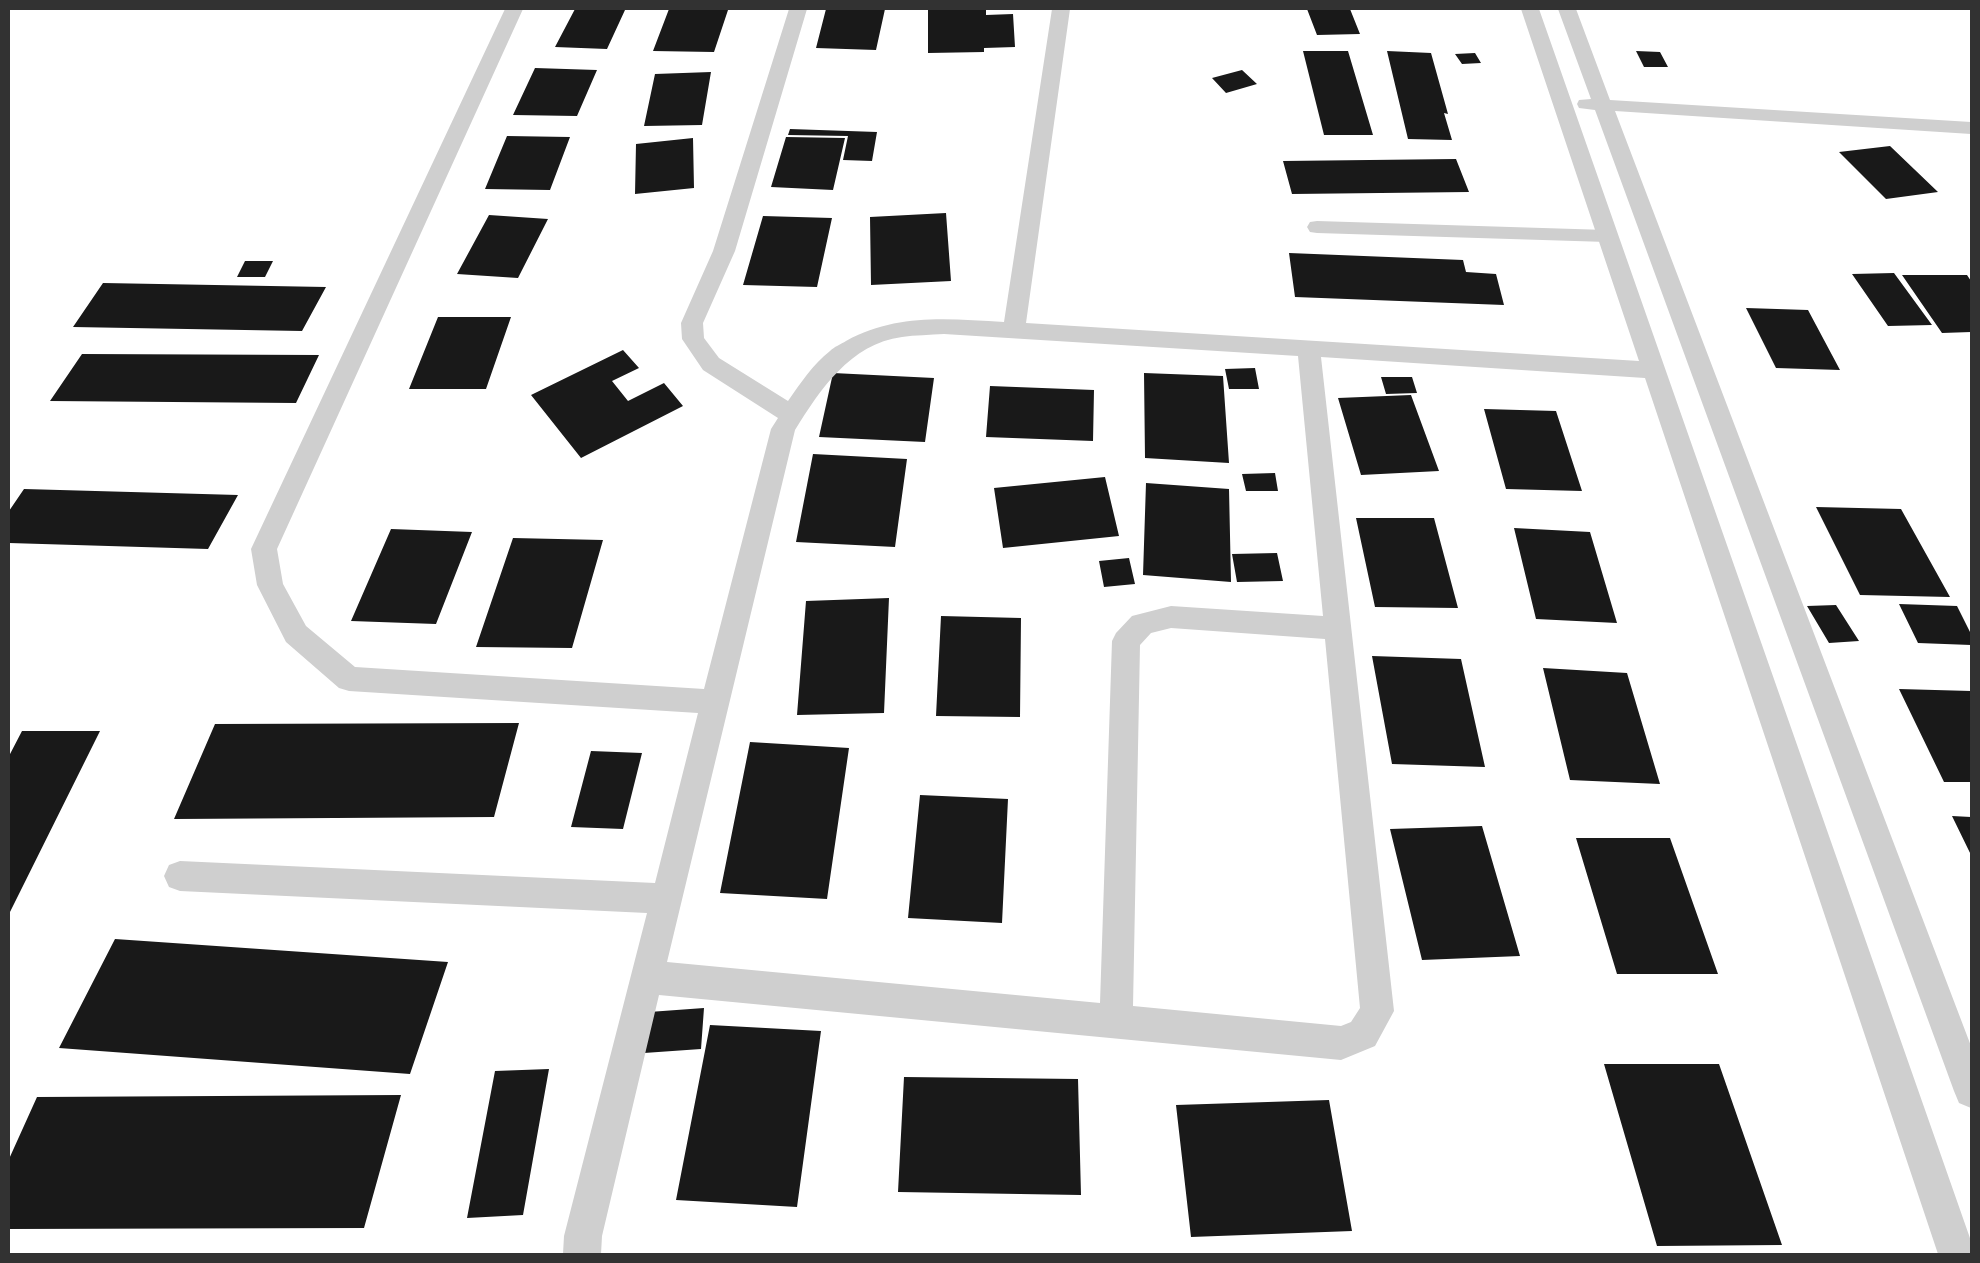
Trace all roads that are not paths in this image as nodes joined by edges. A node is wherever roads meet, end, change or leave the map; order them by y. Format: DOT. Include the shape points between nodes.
graph roads {
  1 [pos="514,9"];
  2 [pos="798,9"];
  3 [pos="1061,9"];
  4 [pos="1530,9"];
  5 [pos="1567,9"];
  6 [pos="1562,103"];
  7 [pos="1603,104"];
  8 [pos="1969,130"];
  9 [pos="1318,227"];
  10 [pos="1607,236"];
  11 [pos="1014,330"];
  12 [pos="1309,349"];
  13 [pos="1653,370"];
  14 [pos="792,415"];
  15 [pos="1338,628"];
  16 [pos="716,702"];
  17 [pos="180,876"];
  18 [pos="667,899"];
  19 [pos="647,977"];
  20 [pos="1116,1022"];
  21 [pos="1971,1091"];
  22 [pos="582,1254"];
  23 [pos="1958,1254"];
  1 -- 16 [label="street" via="264,549 270,585 296,634 349,679"];
  2 -- 14 [label="street" via="724,251 692,323 693,339 711,364"];
  3 -- 11 [label="street"];
  4 -- 6 [label="street"];
  5 -- 7 [label="street"];
  6 -- 7 [label="street"];
  6 -- 10 [label="street"];
  7 -- 8 [label="street"];
  7 -- 21 [label="street"];
  9 -- 10 [label="lane"];
  10 -- 13 [label="street"];
  11 -- 12 [label="street"];
  11 -- 14 [label="street" via="899,329 870,338 838,356 810,387"];
  12 -- 13 [label="street"];
  12 -- 15 [label="street"];
  13 -- 23 [label="street"];
  14 -- 16 [label="street" via="783,429"];
  15 -- 20 [label="street" via="1171,617 1142,624 1126,641"];
  15 -- 20 [label="street" via="1377,1011 1363,1034 1340,1044"];
  16 -- 18 [label="street"];
  17 -- 18 [label="street"];
  18 -- 19 [label="street"];
  19 -- 20 [label="street"];
  19 -- 22 [label="street" via="583,1236"];
}
